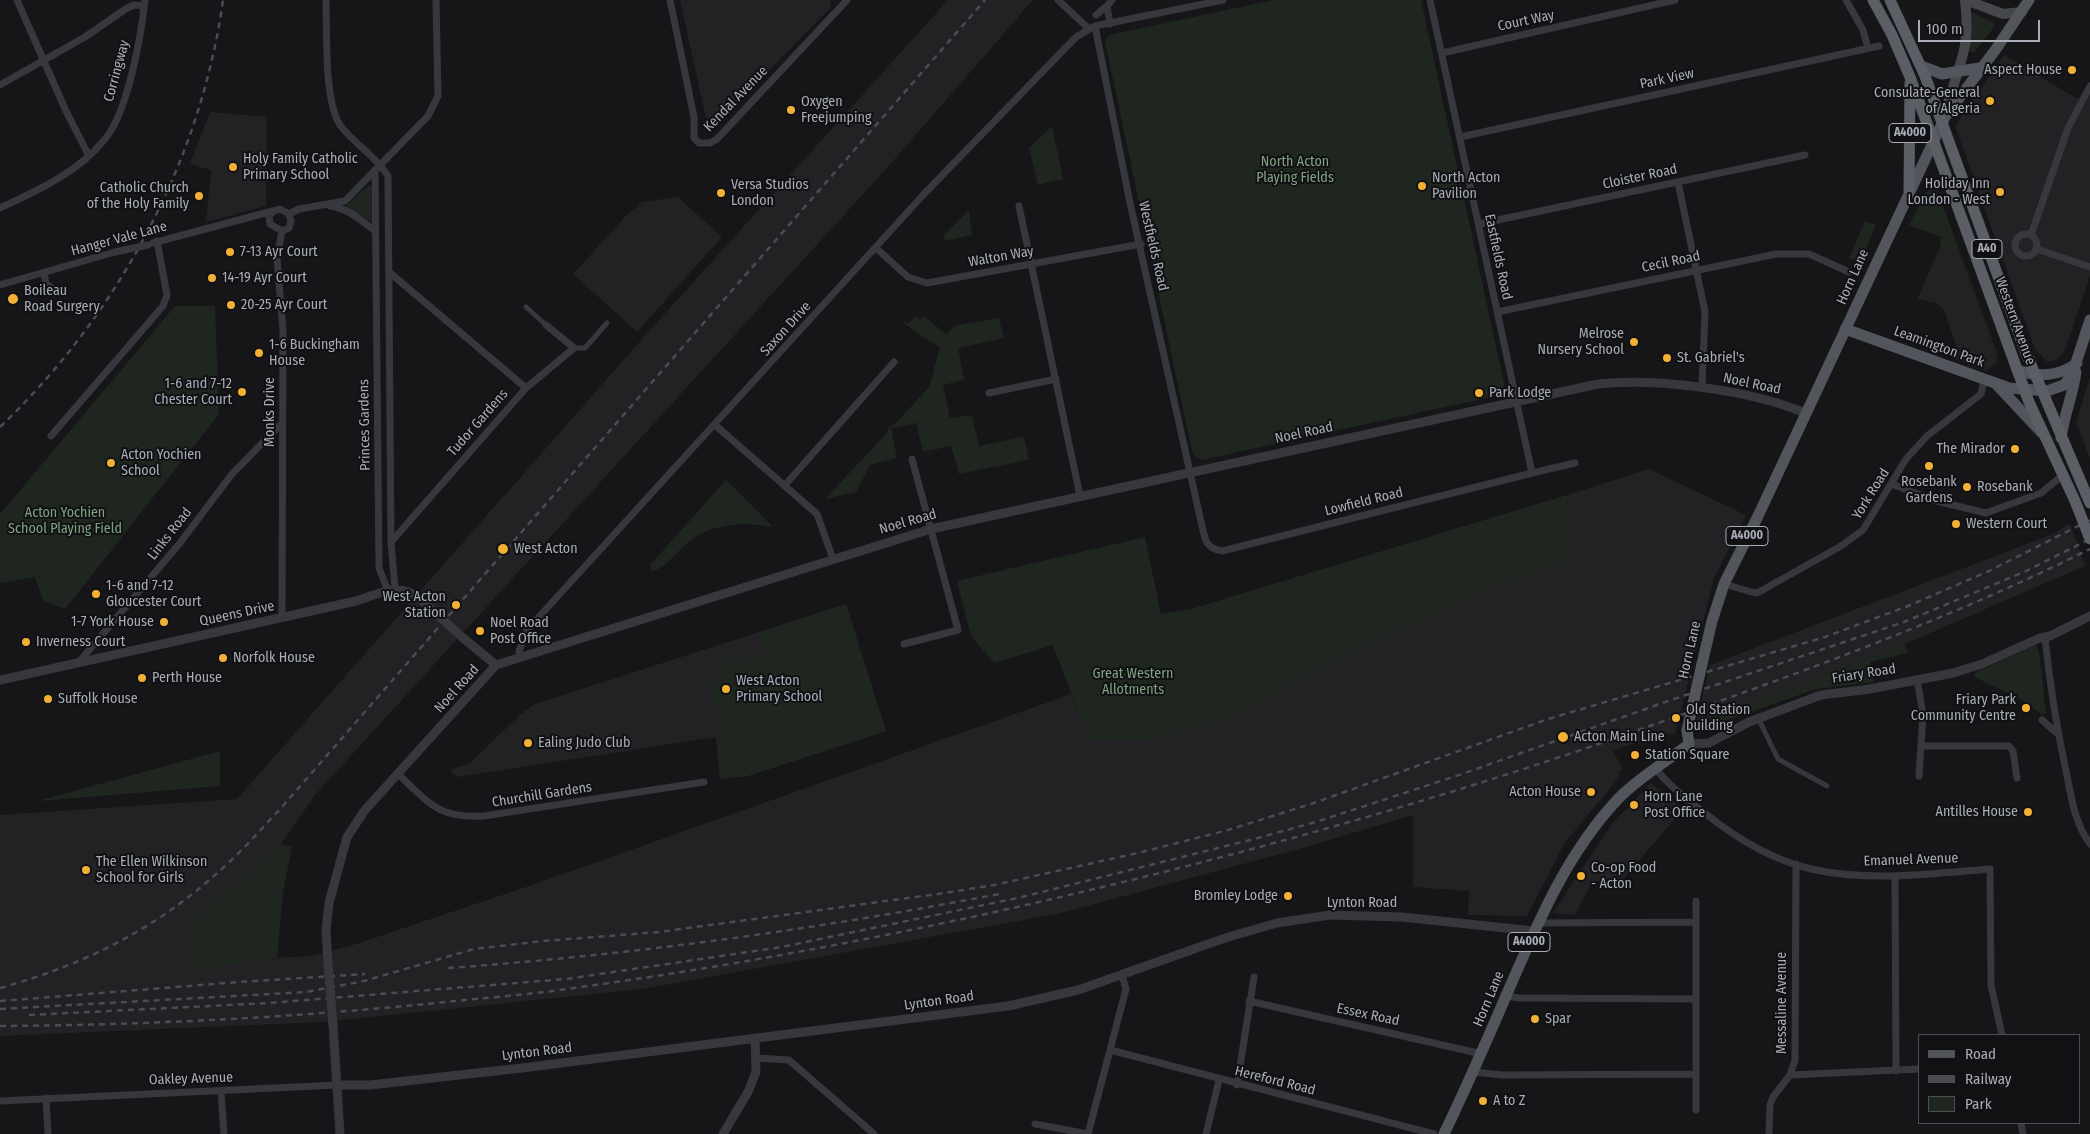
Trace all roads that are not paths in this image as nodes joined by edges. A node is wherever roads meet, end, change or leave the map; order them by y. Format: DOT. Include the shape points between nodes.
graph roads {
  1 [pos="17,0"];
  2 [pos="326,0"];
  3 [pos="436,0"];
  4 [pos="670,0"];
  5 [pos="847,0"];
  6 [pos="1058,0"];
  7 [pos="1223,0"];
  8 [pos="1430,0"];
  9 [pos="1675,0"];
  10 [pos="1846,0"];
  11 [pos="1873,0"];
  12 [pos="1890,0"];
  13 [pos="1966,0"];
  14 [pos="2029,0"];
  15 [pos="145,3"];
  16 [pos="1109,3"];
  17 [pos="2022,12"];
  18 [pos="1096,15"];
  19 [pos="1110,24"];
  20 [pos="1091,27"];
  21 [pos="1878,46"];
  22 [pos="1868,48"];
  23 [pos="1442,53"];
  24 [pos="44,61"];
  25 [pos="1921,66"];
  26 [pos="1979,68"];
  27 [pos="1956,73"];
  28 [pos="1910,76"];
  29 [pos="0,85"];
  30 [pos="2090,86"];
  31 [pos="1944,119"];
  32 [pos="1460,136"];
  33 [pos="1933,141"];
  34 [pos="1805,155"];
  35 [pos="89,156"];
  36 [pos="378,168"];
  37 [pos="1678,182"];
  38 [pos="1909,190"];
  39 [pos="327,206"];
  40 [pos="1018,206"];
  41 [pos="0,208"];
  42 [pos="272,213"];
  43 [pos="289,214"];
  44 [pos="1479,224"];
  45 [pos="282,231"];
  46 [pos="375,232"];
  47 [pos="2031,235"];
  48 [pos="157,242"];
  49 [pos="1141,244"];
  50 [pos="876,248"];
  51 [pos="2036,249"];
  52 [pos="376,258"];
  53 [pos="389,258"];
  54 [pos="1031,264"];
  55 [pos="2090,267"];
  56 [pos="1697,269"];
  57 [pos="389,272"];
  58 [pos="1849,272"];
  59 [pos="44,273"];
  60 [pos="0,285"];
  61 [pos="55,290"];
  62 [pos="526,306"];
  63 [pos="1497,312"];
  64 [pos="2090,320"];
  65 [pos="607,323"];
  66 [pos="546,325"];
  67 [pos="1846,329"];
  68 [pos="574,348"];
  69 [pos="894,362"];
  70 [pos="2077,363"];
  71 [pos="2017,370"];
  72 [pos="2035,375"];
  73 [pos="1056,379"];
  74 [pos="1984,380"];
  75 [pos="1996,384"];
  76 [pos="1702,387"];
  77 [pos="526,388"];
  78 [pos="2024,390"];
  79 [pos="2042,391"];
  80 [pos="989,393"];
  81 [pos="1516,402"];
  82 [pos="1805,413"];
  83 [pos="282,423"];
  84 [pos="715,425"];
  85 [pos="2042,433"];
  86 [pos="51,436"];
  87 [pos="2061,438"];
  88 [pos="912,459"];
  89 [pos="1575,463"];
  90 [pos="1190,471"];
  91 [pos="1532,473"];
  92 [pos="2063,475"];
  93 [pos="1892,484"];
  94 [pos="785,485"];
  95 [pos="1080,496"];
  96 [pos="2088,499"];
  97 [pos="931,529"];
  98 [pos="2090,539"];
  99 [pos="391,542"];
  100 [pos="833,559"];
  101 [pos="1724,584"];
  102 [pos="392,590"];
  103 [pos="2090,616"];
  104 [pos="282,618"];
  105 [pos="2045,638"];
  106 [pos="904,644"];
  107 [pos="520,658"];
  108 [pos="79,662"];
  109 [pos="496,665"];
  110 [pos="0,680"];
  111 [pos="1917,680"];
  112 [pos="1758,718"];
  113 [pos="2042,720"];
  114 [pos="2058,734"];
  115 [pos="1689,744"];
  116 [pos="1921,746"];
  117 [pos="1656,768"];
  118 [pos="398,774"];
  119 [pos="1919,776"];
  120 [pos="2017,778"];
  121 [pos="704,782"];
  122 [pos="1827,786"];
  123 [pos="2090,844"];
  124 [pos="1796,864"];
  125 [pos="1895,876"];
  126 [pos="1696,901"];
  127 [pos="1696,922"];
  128 [pos="1536,927"];
  129 [pos="1122,975"];
  130 [pos="1254,977"];
  131 [pos="1506,996"];
  132 [pos="1696,999"];
  133 [pos="1249,1001"];
  134 [pos="2002,1034"];
  135 [pos="755,1039"];
  136 [pos="1110,1050"];
  137 [pos="1482,1054"];
  138 [pos="756,1058"];
  139 [pos="1918,1069"];
  140 [pos="1896,1071"];
  141 [pos="1474,1072"];
  142 [pos="1696,1074"];
  143 [pos="1790,1074"];
  144 [pos="1219,1080"];
  145 [pos="337,1084"];
  146 [pos="1237,1085"];
  147 [pos="221,1090"];
  148 [pos="46,1098"];
  149 [pos="0,1101"];
  150 [pos="1696,1110"];
  151 [pos="1035,1124"];
  152 [pos="48,1134"];
  153 [pos="224,1134"];
  154 [pos="340,1134"];
  155 [pos="723,1134"];
  156 [pos="874,1134"];
  157 [pos="1088,1134"];
  158 [pos="1206,1134"];
  159 [pos="1434,1134"];
  160 [pos="1444,1134"];
  161 [pos="1769,1134"];
  1 -- 24 [label="street"];
  2 -- 36 [label="street" via="331,103 340,125"];
  3 -- 36 [label="street" via="438,96 428,116"];
  4 -- 5 [label="street, Kendal Avenue" via="694,117 694,138 705,143 717,139"];
  6 -- 20 [label="street"];
  7 -- 19 [label="street"];
  8 -- 23 [label="street, Eastfields Road"];
  9 -- 23 [label="street, Court Way"];
  10 -- 22 [label="street" via="1864,30"];
  11 -- 28 [label="highway, Western Avenue / A40"];
  12 -- 25 [label="highway, Western Avenue / A40"];
  13 -- 17 [label="main road" via="2003,14"];
  13 -- 27 [label="main road" via="1967,37"];
  14 -- 17 [label="main road, A4000"];
  15 -- 24 [label="street" via="127,8"];
  15 -- 35 [label="street, Corringway" via="125,97 106,138"];
  16 -- 18 [label="street"];
  16 -- 19 [label="street"];
  17 -- 26 [label="main road, A4000"];
  19 -- 20 [label="street"];
  20 -- 49 [label="street, Westfields Road"];
  20 -- 50 [label="street, Saxon Drive" via="1052,60"];
  21 -- 22 [label="street, Park View"];
  22 -- 32 [label="street, Park View"];
  23 -- 32 [label="street, Eastfields Road"];
  24 -- 29 [label="street"];
  24 -- 35 [label="street"];
  25 -- 27 [label="main road" via="1937,74"];
  25 -- 31 [label="highway, Western Avenue / A40"];
  26 -- 27 [label="main road"];
  26 -- 31 [label="main road, A4000"];
  27 -- 31 [label="main road"];
  28 -- 33 [label="highway, Western Avenue / A40"];
  28 -- 38 [label="highway, A4000"];
  30 -- 47 [label="street" via="2068,128"];
  31 -- 33 [label="main road, A4000"];
  31 -- 72 [label="highway, Western Avenue / A40" via="1986,247"];
  32 -- 44 [label="street, Eastfields Road"];
  33 -- 38 [label="main road, Horn Lane / A4000"];
  33 -- 71 [label="highway, Western Avenue / A40"];
  34 -- 37 [label="street, Cloister Road"];
  35 -- 41 [label="street, Corringway" via="78,166"];
  36 -- 39 [label="street" via="345,201"];
  36 -- 46 [label="street, Princes Gardens"];
  36 -- 53 [label="street, Princes Gardens" via="388,176"];
  37 -- 44 [label="street, Cloister Road"];
  37 -- 56 [label="street"];
  38 -- 67 [label="main road, Horn Lane / A4000"];
  39 -- 43 [label="street" via="299,209"];
  39 -- 46 [label="street" via="357,216"];
  40 -- 54 [label="street"];
  42 -- 43 [label="street" via="282,210"];
  42 -- 45 [label="street" via="270,224"];
  42 -- 48 [label="street, Hanger Vale Lane"];
  43 -- 45 [label="street" via="291,221"];
  44 -- 63 [label="street, Eastfields Road"];
  45 -- 83 [label="street, Monks Drive" via="277,258 283,331"];
  46 -- 52 [label="street, Princes Gardens"];
  47 -- 51 [label="street" via="2037,242"];
  47 -- 51 [label="street" via="2018,237 2016,250 2028,256"];
  48 -- 59 [label="street, Hanger Vale Lane, bridge"];
  48 -- 86 [label="street" via="167,295 164,306"];
  49 -- 54 [label="street, Walton Way"];
  49 -- 90 [label="street, Westfields Road"];
  50 -- 54 [label="street, Walton Way" via="908,277 922,282 932,283"];
  50 -- 84 [label="street, Saxon Drive"];
  51 -- 55 [label="street"];
  52 -- 53 [label="street"];
  52 -- 102 [label="street, Princes Gardens" via="379,568"];
  53 -- 57 [label="street, Princes Gardens"];
  54 -- 73 [label="street"];
  56 -- 58 [label="street, Cecil Road" via="1792,252 1809,254"];
  56 -- 63 [label="street, Cecil Road"];
  56 -- 76 [label="street" via="1705,312"];
  57 -- 77 [label="street, Tudor Gardens"];
  57 -- 99 [label="street, Princes Gardens"];
  59 -- 60 [label="street, Hanger Vale Lane"];
  59 -- 61 [label="street" via="46,284"];
  62 -- 66 [label="street"];
  63 -- 81 [label="street, Eastfields Road"];
  64 -- 70 [label="main road"];
  65 -- 68 [label="street" via="585,348"];
  66 -- 68 [label="street"];
  67 -- 74 [label="main road, Leamington Park"];
  67 -- 82 [label="main road, Horn Lane / A4000"];
  68 -- 77 [label="street"];
  69 -- 94 [label="street"];
  70 -- 72 [label="main road" via="2061,372"];
  70 -- 79 [label="main road" via="2064,385"];
  70 -- 87 [label="main road"];
  71 -- 72 [label="main road"];
  71 -- 78 [label="highway, Western Avenue / A40"];
  72 -- 79 [label="highway, Western Avenue / A40"];
  73 -- 80 [label="street"];
  73 -- 95 [label="street"];
  74 -- 75 [label="main road, Leamington Park"];
  74 -- 93 [label="street, York Road" via="1981,394 1927,436 1906,459"];
  75 -- 78 [label="main road, Leamington Park"];
  75 -- 85 [label="main road"];
  76 -- 81 [label="street, Noel Road" via="1613,382"];
  76 -- 82 [label="street, Noel Road" via="1754,397"];
  77 -- 99 [label="street, Tudor Gardens"];
  78 -- 79 [label="main road, Leamington Park"];
  78 -- 85 [label="highway, Western Avenue / A40"];
  79 -- 87 [label="highway, Western Avenue / A40"];
  81 -- 90 [label="street, Noel Road"];
  81 -- 91 [label="street"];
  82 -- 101 [label="main road, Horn Lane / A4000"];
  83 -- 104 [label="street, Monks Drive"];
  83 -- 108 [label="street, Links Road" via="232,474 180,543"];
  84 -- 94 [label="street"];
  84 -- 107 [label="street, Saxon Drive" via="526,630"];
  85 -- 92 [label="highway, Western Avenue / A40"];
  87 -- 96 [label="highway, Western Avenue / A40"];
  88 -- 97 [label="street"];
  89 -- 91 [label="street"];
  90 -- 91 [label="street, Lowfield Road" via="1206,543 1212,549 1222,551"];
  90 -- 95 [label="street, Noel Road"];
  92 -- 93 [label="street" via="2042,493 1986,513 1936,501"];
  92 -- 98 [label="highway, Western Avenue / A40, bridge"];
  93 -- 101 [label="street, York Road" via="1863,530 1841,546 1759,592"];
  94 -- 100 [label="street" via="818,514"];
  95 -- 97 [label="street, Noel Road"];
  97 -- 100 [label="street, Noel Road"];
  97 -- 106 [label="street" via="958,630"];
  99 -- 102 [label="street, Princes Gardens"];
  100 -- 107 [label="street, Noel Road"];
  101 -- 115 [label="main road, Horn Lane / A4000, bridge" via="1702,664 1688,730"];
  102 -- 104 [label="street, Queens Drive"];
  102 -- 109 [label="street, bridge" via="410,591"];
  103 -- 105 [label="street, Friary Road"];
  104 -- 108 [label="street, Queens Drive"];
  105 -- 111 [label="street, Friary Road" via="1982,664"];
  105 -- 114 [label="street"];
  107 -- 109 [label="street, Noel Road"];
  108 -- 110 [label="street, Queens Drive"];
  109 -- 118 [label="street, Noel Road"];
  111 -- 112 [label="street, Friary Road" via="1821,695"];
  111 -- 116 [label="street" via="1923,714"];
  112 -- 115 [label="street, Friary Road" via="1709,743"];
  112 -- 122 [label="street" via="1778,759"];
  113 -- 114 [label="street"];
  114 -- 123 [label="street" via="2076,820"];
  115 -- 117 [label="main road, Horn Lane / A4000"];
  116 -- 119 [label="street"];
  116 -- 120 [label="street" via="2009,746 2013,751"];
  117 -- 124 [label="street, Emanuel Avenue" via="1668,784 1733,834"];
  117 -- 128 [label="main road, Horn Lane / A4000" via="1618,799 1589,834 1561,877"];
  118 -- 121 [label="street, Churchill Gardens" via="428,801 458,817 484,816"];
  118 -- 145 [label="street, Noel Road, bridge" via="365,810 347,837 329,903 326,930"];
  124 -- 125 [label="street, Emanuel Avenue" via="1836,873"];
  124 -- 143 [label="street, Messaline Avenue" via="1795,1060"];
  125 -- 134 [label="street, Emanuel Avenue" via="1990,869 1991,985"];
  125 -- 140 [label="street"];
  126 -- 127 [label="street"];
  127 -- 128 [label="street"];
  127 -- 132 [label="street"];
  128 -- 129 [label="street, Lynton Road" via="1402,916 1330,915 1277,923 1225,938"];
  128 -- 131 [label="main road, Horn Lane / A4000"];
  129 -- 135 [label="street, Lynton Road" via="1078,990 1008,1006"];
  129 -- 136 [label="street" via="1126,989"];
  130 -- 133 [label="street"];
  131 -- 132 [label="street"];
  131 -- 137 [label="main road, Horn Lane / A4000"];
  132 -- 142 [label="street"];
  133 -- 137 [label="street, Essex Road"];
  133 -- 146 [label="street"];
  135 -- 138 [label="street"];
  135 -- 145 [label="street, Lynton Road" via="380,1084"];
  136 -- 144 [label="street, Hereford Road"];
  136 -- 157 [label="street"];
  137 -- 141 [label="main road, Horn Lane / A4000"];
  138 -- 155 [label="street" via="756,1072 750,1088"];
  138 -- 156 [label="street" via="789,1060"];
  139 -- 140 [label="street"];
  140 -- 143 [label="street"];
  141 -- 142 [label="street" via="1502,1075"];
  141 -- 160 [label="main road, Horn Lane / A4000"];
  142 -- 150 [label="street"];
  143 -- 161 [label="street, Messaline Avenue" via="1770,1105"];
  144 -- 146 [label="street, Hereford Road"];
  144 -- 158 [label="street"];
  145 -- 147 [label="street, Oakley Avenue"];
  145 -- 154 [label="street, Noel Road"];
  146 -- 159 [label="street, Hereford Road"];
  147 -- 148 [label="street, Oakley Avenue"];
  147 -- 153 [label="street"];
  148 -- 149 [label="street, Oakley Avenue"];
  148 -- 152 [label="street"];
  151 -- 157 [label="street"];
}
